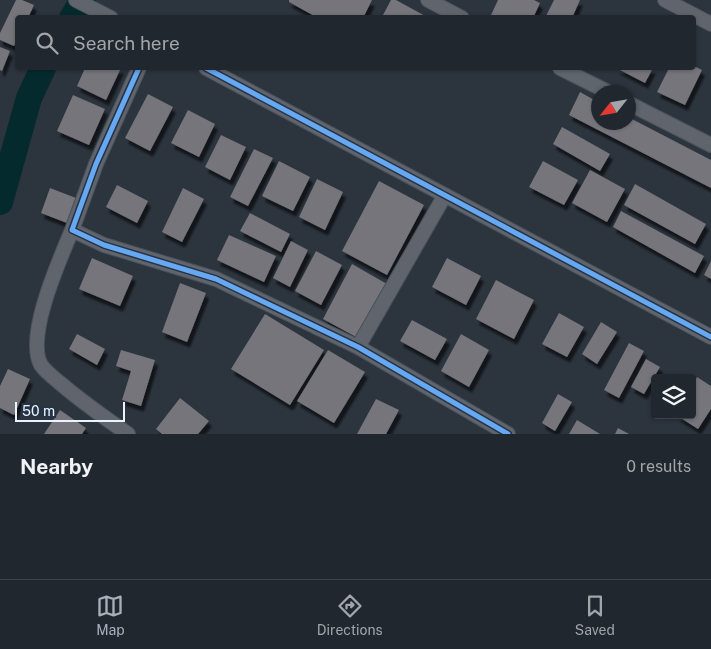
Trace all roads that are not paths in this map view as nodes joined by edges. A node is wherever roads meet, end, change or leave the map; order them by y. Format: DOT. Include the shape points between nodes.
graph roads {
  1 [pos="76,0"];
  2 [pos="428,0"];
  3 [pos="665,0"];
  4 [pos="106,15"];
  5 [pos="456,15"];
  6 [pos="694,15"];
  7 [pos="696,16"];
  8 [pos="711,24"];
  9 [pos="138,70"];
  10 [pos="210,70"];
  11 [pos="564,70"];
  12 [pos="594,85"];
  13 [pos="636,107"];
  14 [pos="711,145"];
  15 [pos="445,195"];
  16 [pos="72,230"];
  17 [pos="711,337"];
  18 [pos="358,347"];
  19 [pos="128,434"];
  20 [pos="508,434"];
  1 -- 4 [label="street"];
  2 -- 5 [label="street"];
  3 -- 6 [label="street"];
  7 -- 8 [label="street"];
  9 -- 16 [label="street" via="96,164"];
  10 -- 15 [label="street"];
  11 -- 12 [label="street"];
  13 -- 14 [label="street"];
  15 -- 17 [label="street"];
  15 -- 18 [label="street"];
  16 -- 18 [label="street" via="104,245 216,279"];
  16 -- 19 [label="street" via="50,283 39,330 38,358 47,372"];
  18 -- 20 [label="street"];
}
